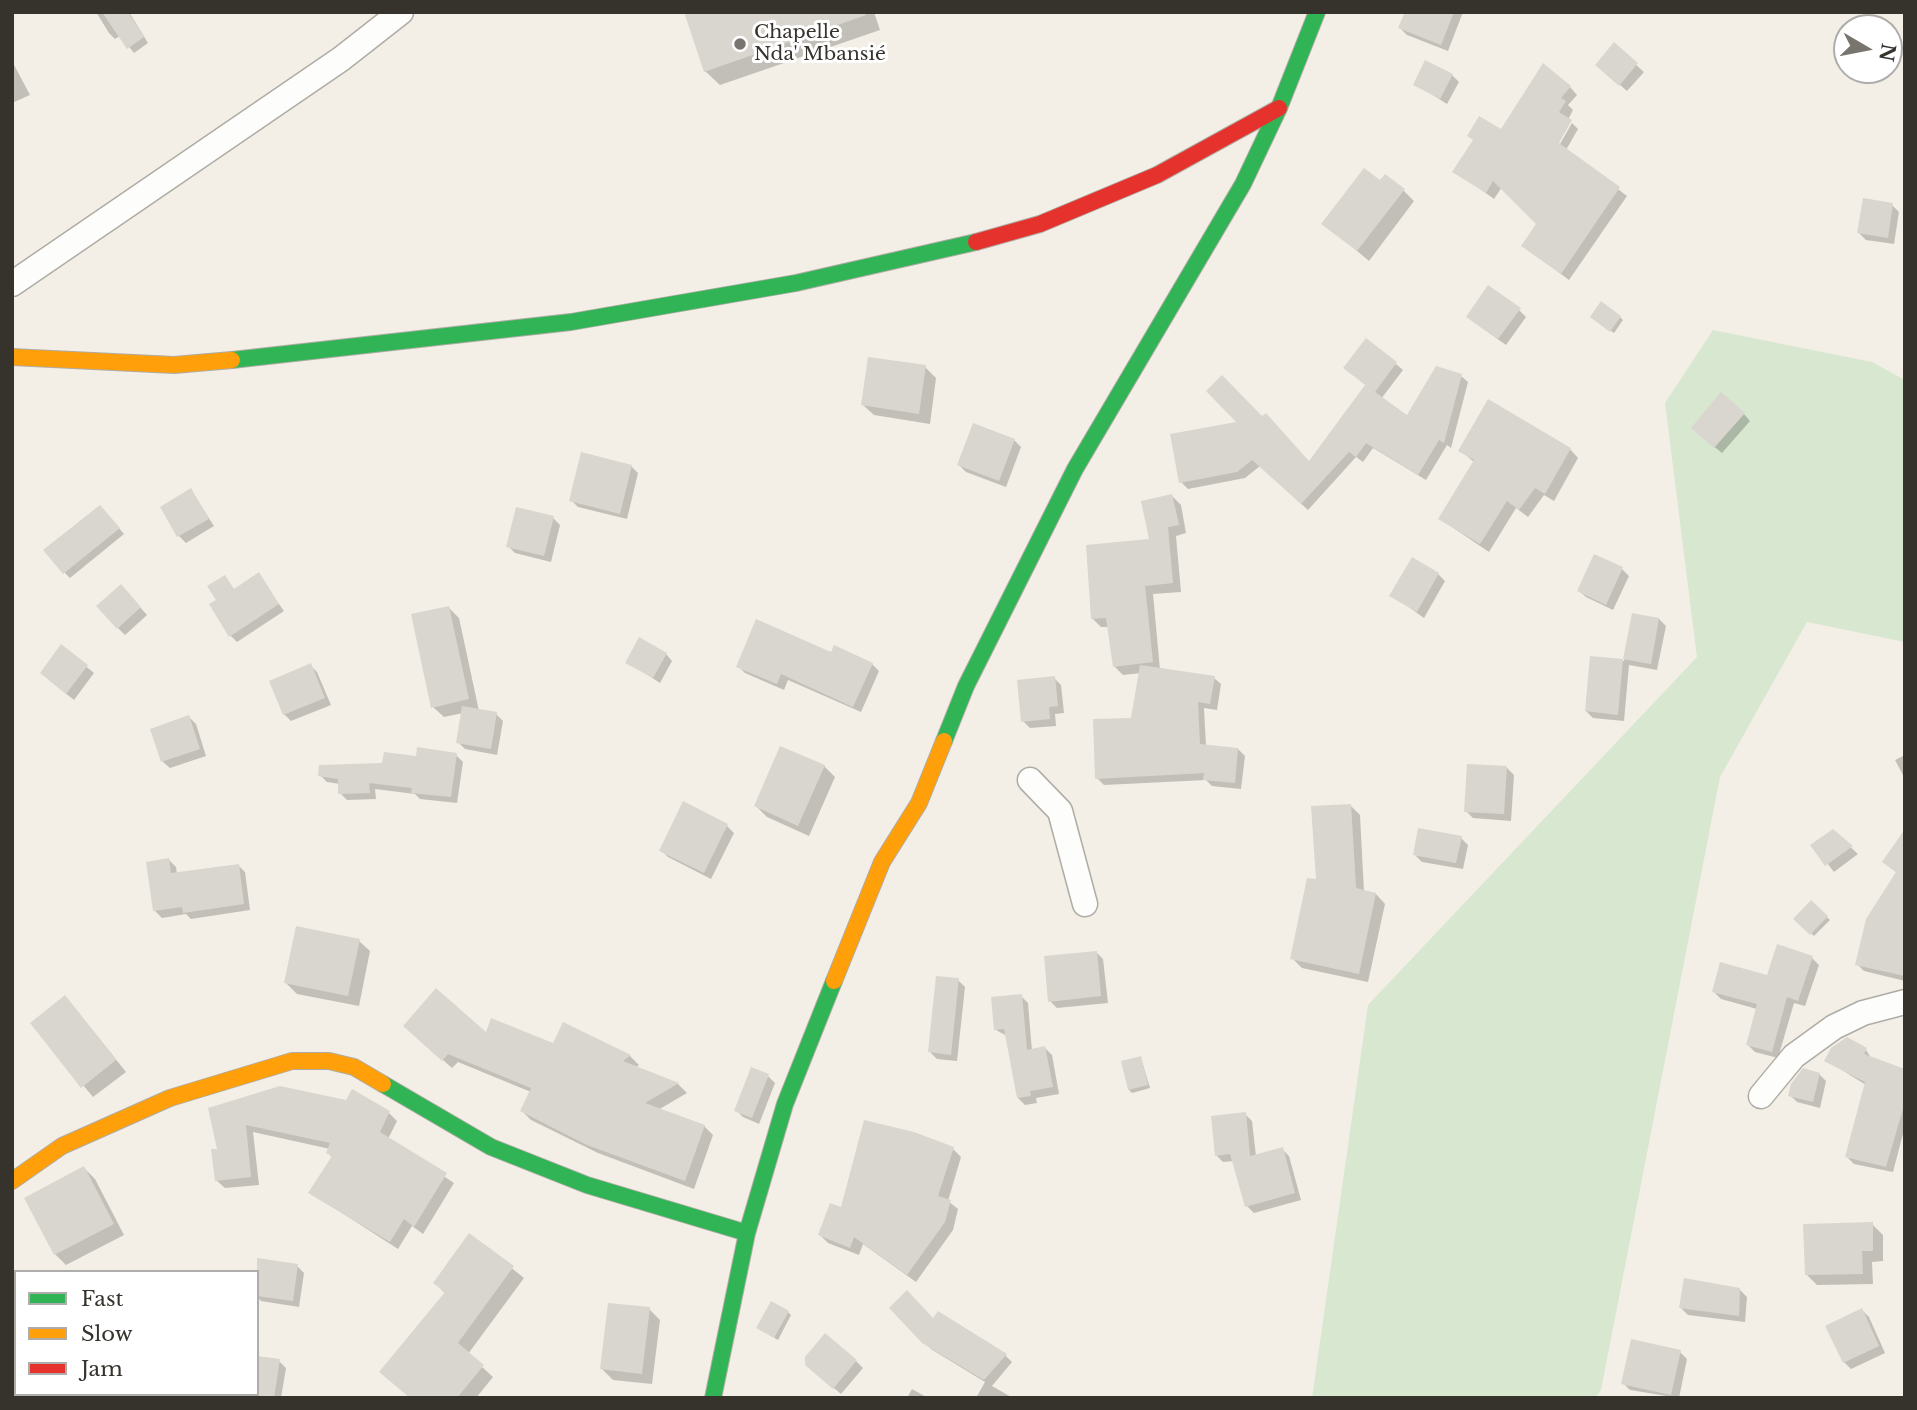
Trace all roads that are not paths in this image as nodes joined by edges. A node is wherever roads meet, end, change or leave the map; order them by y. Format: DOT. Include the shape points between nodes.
graph roads {
  1 [pos="401,12"];
  2 [pos="1317,12"];
  3 [pos="1279,108"];
  4 [pos="12,284"];
  5 [pos="12,357"];
  6 [pos="1030,780"];
  7 [pos="1084,904"];
  8 [pos="1905,1002"];
  9 [pos="1761,1096"];
  10 [pos="12,1181"];
  11 [pos="747,1233"];
  12 [pos="714,1392"];
  13 [pos="733,1394"];
  1 -- 4 [label="street" via="341,59"];
  2 -- 3 [label="street"];
  3 -- 5 [label="street" via="1157,175 1040,223 935,253 796,283 571,322 255,358 174,365"];
  3 -- 11 [label="street" via="1217,230 1075,469 966,686 919,803 882,862 785,1104"];
  6 -- 7 [label="street" via="1059,811"];
  8 -- 9 [label="street" via="1863,1013 1834,1027 1794,1056"];
  10 -- 11 [label="street" via="62,1146 170,1098 292,1061 329,1060 354,1067 491,1147 587,1185"];
  11 -- 12 [label="street"];
  12 -- 13 [label="street"];
}
